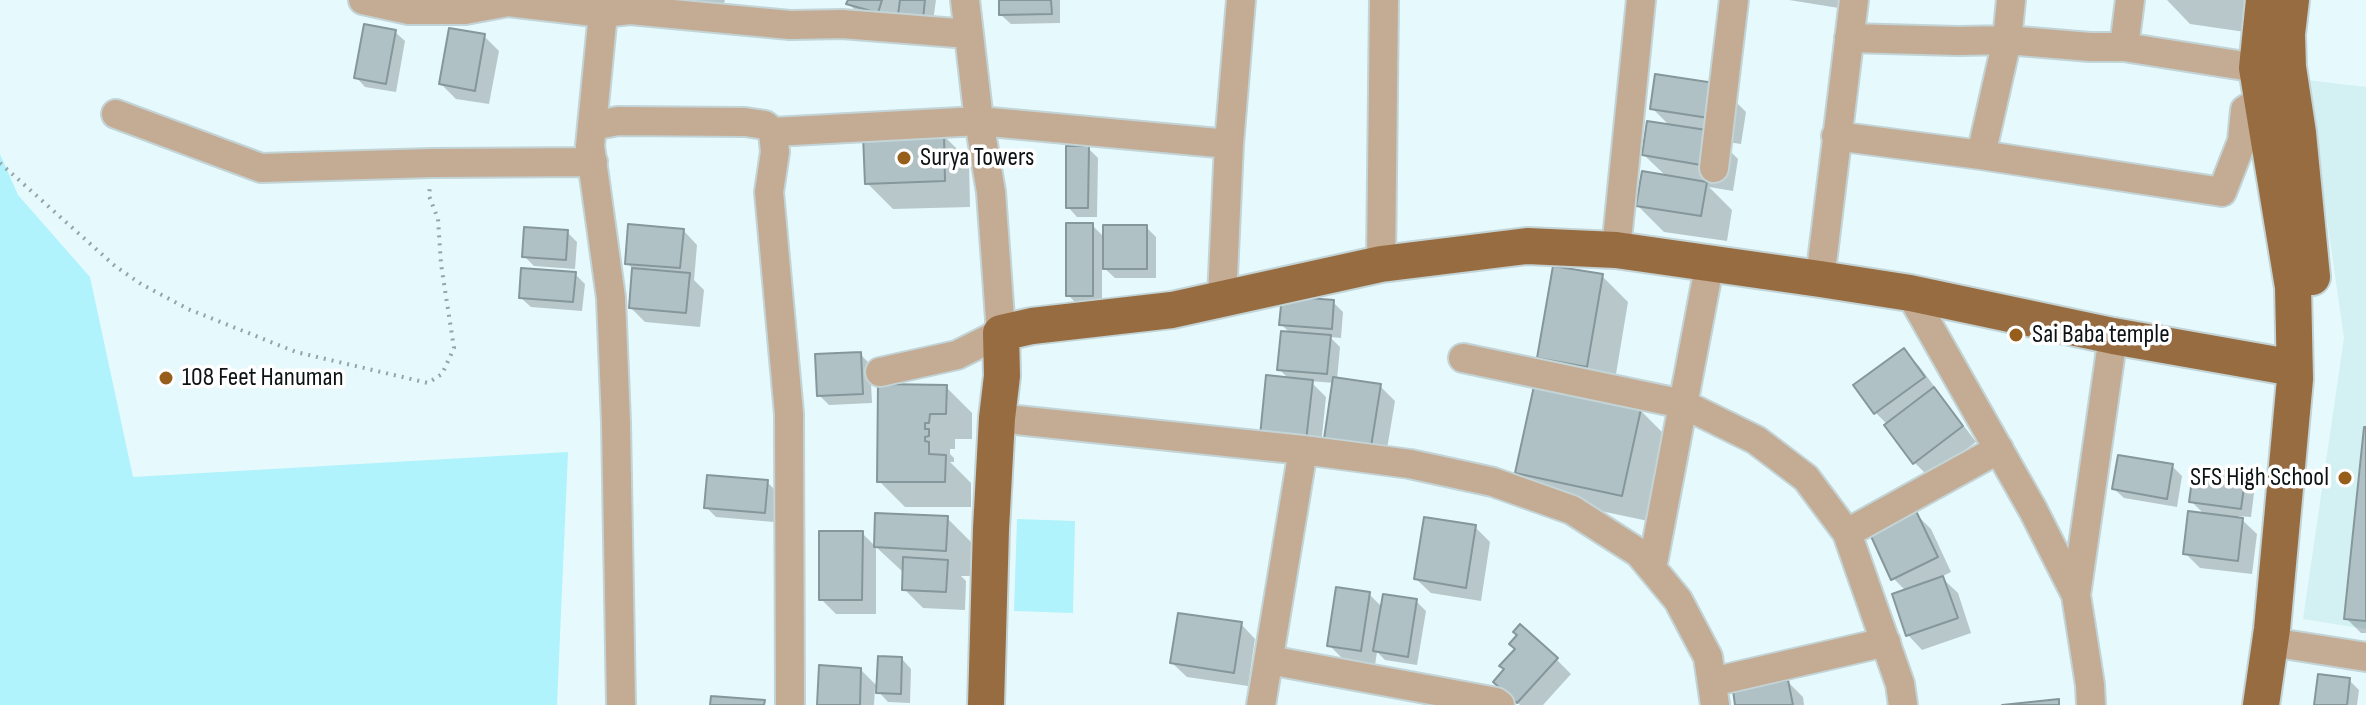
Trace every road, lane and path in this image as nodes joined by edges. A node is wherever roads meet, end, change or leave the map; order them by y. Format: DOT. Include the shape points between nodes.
graph roads {
  1 [pos="363,0"];
  2 [pos="965,0"];
  3 [pos="1241,0"];
  4 [pos="1384,0"];
  5 [pos="1641,0"];
  6 [pos="1734,0"];
  7 [pos="1854,0"];
  8 [pos="2011,0"];
  9 [pos="2130,0"];
  10 [pos="2264,0"];
  11 [pos="2291,0"];
  12 [pos="605,7"];
  13 [pos="969,34"];
  14 [pos="1849,38"];
  15 [pos="2007,40"];
  16 [pos="2124,47"];
  17 [pos="2269,78"];
  18 [pos="116,114"];
  19 [pos="979,121"];
  20 [pos="592,126"];
  21 [pos="773,132"];
  22 [pos="1836,136"];
  23 [pos="1229,144"];
  24 [pos="1981,155"];
  25 [pos="593,162"];
  26 [pos="0,163"];
  27 [pos="432,163"];
  28 [pos="1714,168"];
  29 [pos="1616,250"];
  30 [pos="1710,262"];
  31 [pos="1381,264"];
  32 [pos="1820,279"];
  33 [pos="1910,293"];
  34 [pos="1222,298"];
  35 [pos="1001,333"];
  36 [pos="2113,336"];
  37 [pos="1463,358"];
  38 [pos="2306,369"];
  39 [pos="880,372"];
  40 [pos="1683,404"];
  41 [pos="997,418"];
  42 [pos="1999,449"];
  43 [pos="1303,450"];
  44 [pos="1847,533"];
  45 [pos="1652,568"];
  46 [pos="2076,595"];
  47 [pos="1886,642"];
  48 [pos="2280,645"];
  49 [pos="2366,657"];
  50 [pos="1269,660"];
  51 [pos="1713,694"];
  52 [pos="621,705"];
  53 [pos="790,705"];
  54 [pos="986,705"];
  55 [pos="1261,705"];
  56 [pos="1500,705"];
  57 [pos="1903,705"];
  58 [pos="2091,705"];
  59 [pos="2261,705"];
  60 [pos="2283,705"];
  1 -- 12 [label="street" via="409,10 465,10 508,2"];
  2 -- 13 [label="street"];
  3 -- 23 [label="street"];
  4 -- 31 [label="street"];
  5 -- 29 [label="street"];
  6 -- 28 [label="street"];
  7 -- 14 [label="street"];
  8 -- 15 [label="street"];
  9 -- 16 [label="street"];
  10 -- 17 [label="main road"];
  11 -- 17 [label="main road" via="2287,34"];
  12 -- 13 [label="street" via="790,25"];
  12 -- 20 [label="street"];
  13 -- 19 [label="street"];
  14 -- 15 [label="street"];
  14 -- 22 [label="street"];
  15 -- 16 [label="street"];
  15 -- 24 [label="street"];
  16 -- 17 [label="street"];
  17 -- 24 [label="street" via="2245,110 2242,141 2222,192"];
  17 -- 38 [label="main road" via="2298,133 2311,246"];
  18 -- 27 [label="street" via="261,168"];
  19 -- 21 [label="street"];
  19 -- 23 [label="street"];
  19 -- 35 [label="street" via="991,192"];
  20 -- 21 [label="street" via="618,121 745,122"];
  20 -- 25 [label="street"];
  21 -- 53 [label="street" via="769,192 789,414"];
  22 -- 24 [label="street"];
  22 -- 32 [label="street"];
  23 -- 34 [label="street"];
  25 -- 27 [label="street"];
  25 -- 52 [label="street" via="611,298"];
  26 -- 27 [label="path" via="115,266 188,309 296,352 428,383 442,374 454,348 438,219 429,196"];
  29 -- 30 [label="main road"];
  29 -- 31 [label="main road" via="1527,246"];
  30 -- 32 [label="main road"];
  30 -- 40 [label="street"];
  31 -- 34 [label="main road"];
  32 -- 33 [label="main road"];
  33 -- 36 [label="main road"];
  33 -- 42 [label="street"];
  34 -- 35 [label="main road" via="1172,310"];
  35 -- 39 [label="street" via="957,355"];
  35 -- 41 [label="main road"];
  36 -- 38 [label="main road"];
  36 -- 46 [label="street"];
  37 -- 40 [label="street"];
  38 -- 48 [label="main road" via="2309,488"];
  40 -- 44 [label="street" via="1756,440 1806,478"];
  40 -- 45 [label="street"];
  41 -- 43 [label="street"];
  41 -- 54 [label="main road"];
  42 -- 44 [label="street"];
  42 -- 46 [label="street"];
  43 -- 45 [label="street" via="1493,482 1572,510 1639,553"];
  43 -- 50 [label="street"];
  44 -- 47 [label="street"];
  45 -- 51 [label="street" via="1678,600 1708,657"];
  46 -- 58 [label="street"];
  47 -- 51 [label="street"];
  47 -- 57 [label="street"];
  48 -- 49 [label="street"];
  48 -- 59 [label="main road"];
  48 -- 60 [label="main road"];
  50 -- 55 [label="street"];
  50 -- 56 [label="street"];
}
